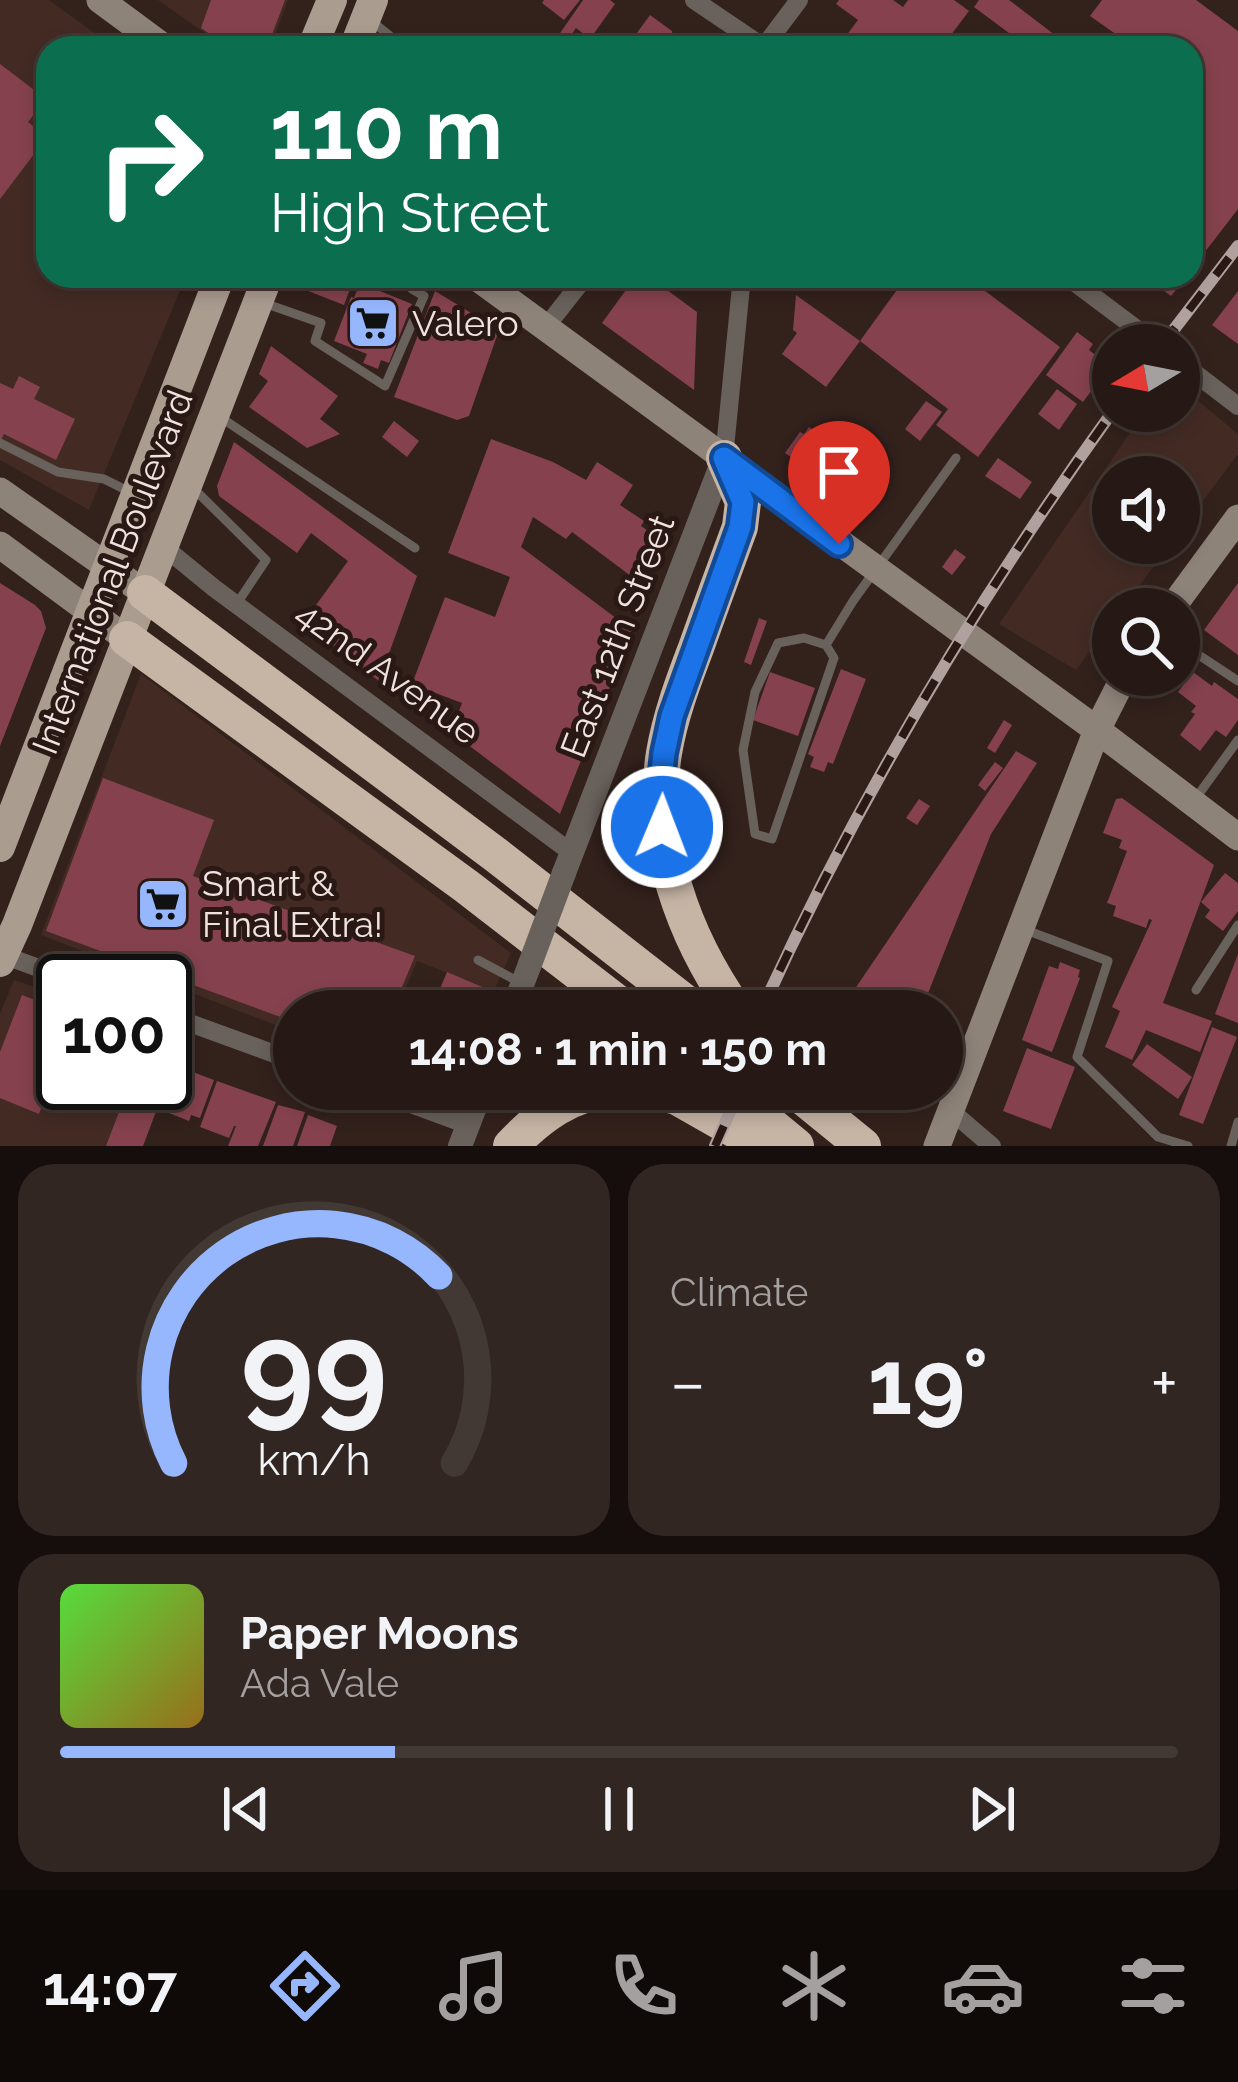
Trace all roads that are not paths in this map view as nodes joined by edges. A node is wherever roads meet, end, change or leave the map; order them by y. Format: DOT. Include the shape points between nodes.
graph roads {
  1 [pos="100,0"];
  2 [pos="332,0"];
  3 [pos="694,0"];
  4 [pos="799,0"];
  5 [pos="140,36"];
  6 [pos="317,36"];
  7 [pos="746,36"];
  8 [pos="773,36"];
  9 [pos="215,288"];
  10 [pos="413,288"];
  11 [pos="491,288"];
  12 [pos="577,288"];
  13 [pos="741,288"];
  14 [pos="1082,288"];
  15 [pos="1094,288"];
  16 [pos="263,289"];
  17 [pos="1090,294"];
  18 [pos="1130,324"];
  19 [pos="545,328"];
  20 [pos="1200,377"];
  21 [pos="1238,406"];
  22 [pos="215,414"];
  23 [pos="0,443"];
  24 [pos="724,458"];
  25 [pos="956,458"];
  26 [pos="188,484"];
  27 [pos="0,491"];
  28 [pos="135,494"];
  29 [pos="1238,518"];
  30 [pos="0,545"];
  31 [pos="164,547"];
  32 [pos="415,548"];
  33 [pos="108,566"];
  34 [pos="875,571"];
  35 [pos="1186,588"];
  36 [pos="145,593"];
  37 [pos="236,605"];
  38 [pos="91,611"];
  39 [pos="127,639"];
  40 [pos="826,645"];
  41 [pos="1200,656"];
  42 [pos="1238,681"];
  43 [pos="1114,696"];
  44 [pos="1097,730"];
  45 [pos="1238,740"];
  46 [pos="8,797"];
  47 [pos="1193,803"];
  48 [pos="1238,837"];
  49 [pos="0,847"];
  50 [pos="568,863"];
  51 [pos="1238,925"];
  52 [pos="1021,928"];
  53 [pos="2,958"];
  54 [pos="478,960"];
  55 [pos="36,969"];
  56 [pos="526,974"];
  57 [pos="520,990"];
  58 [pos="601,990"];
  59 [pos="668,990"];
  60 [pos="723,990"];
  61 [pos="1196,991"];
  62 [pos="192,1024"];
  63 [pos="273,1053"];
  64 [pos="412,1110"];
  65 [pos="551,1110"];
  66 [pos="704,1110"];
  67 [pos="752,1110"];
  68 [pos="819,1110"];
  69 [pos="837,1110"];
  70 [pos="951,1112"];
  71 [pos="1238,1122"];
  72 [pos="464,1136"];
  73 [pos="511,1146"];
  74 [pos="763,1146"];
  75 [pos="796,1146"];
  76 [pos="863,1146"];
  77 [pos="877,1146"];
  78 [pos="937,1146"];
  79 [pos="992,1146"];
  80 [pos="1187,1146"];
  81 [pos="1232,1146"];
  1 -- 5 [label="main road"];
  2 -- 6 [label="main road"];
  3 -- 7 [label="street"];
  4 -- 8 [label="street"];
  9 -- 28 [label="main road, International Boulevard"];
  10 -- 16 [label="lane" via="424,296 385,386 315,341 321,323"];
  11 -- 19 [label="main road"];
  12 -- 19 [label="street"];
  13 -- 24 [label="street, East 12th Street"];
  14 -- 17 [label="street"];
  15 -- 17 [label="lane"];
  16 -- 22 [label="main road, International Boulevard"];
  17 -- 18 [label="street"];
  19 -- 24 [label="main road"];
  20 -- 21 [label="street"];
  22 -- 26 [label="main road, International Boulevard"];
  22 -- 32 [label="lane"];
  23 -- 28 [label="lane" via="58,472"];
  24 -- 34 [label="main road"];
  24 -- 50 [label="street, East 12th Street"];
  24 -- 60 [label="highway" via="743,502 740,527 672,716 660,790 676,891"];
  25 -- 34 [label="lane"];
  26 -- 31 [label="main road, International Boulevard"];
  26 -- 37 [label="lane" via="266,560"];
  27 -- 33 [label="main road"];
  28 -- 33 [label="main road, International Boulevard"];
  29 -- 35 [label="main road"];
  30 -- 38 [label="main road"];
  31 -- 36 [label="main road, International Boulevard"];
  31 -- 37 [label="street, 42nd Avenue"];
  33 -- 36 [label="main road"];
  33 -- 38 [label="main road, International Boulevard"];
  34 -- 40 [label="lane"];
  34 -- 44 [label="main road"];
  36 -- 39 [label="main road, International Boulevard"];
  36 -- 59 [label="highway"];
  37 -- 50 [label="street, 42nd Avenue"];
  38 -- 39 [label="main road"];
  38 -- 46 [label="main road, International Boulevard"];
  39 -- 53 [label="main road, International Boulevard"];
  39 -- 58 [label="highway"];
  40 -- 40 [label="lane" via="804,638 778,643 755,692 743,751 755,834 772,839 834,658"];
  41 -- 42 [label="lane"];
  43 -- 44 [label="main road"];
  44 -- 47 [label="main road"];
  44 -- 52 [label="main road"];
  45 -- 47 [label="lane"];
  46 -- 49 [label="main road, International Boulevard"];
  47 -- 48 [label="main road"];
  50 -- 56 [label="street, East 12th Street, bridge"];
  51 -- 61 [label="lane"];
  52 -- 70 [label="main road"];
  52 -- 80 [label="lane" via="1108,961 1077,1058 1158,1137"];
  53 -- 55 [label="street"];
  54 -- 56 [label="lane"];
  56 -- 57 [label="street, East 12th Street"];
  62 -- 63 [label="street"];
  64 -- 72 [label="street"];
  65 -- 73 [label="highway"];
  66 -- 74 [label="highway"];
  67 -- 75 [label="highway"];
  68 -- 76 [label="highway"];
  69 -- 77 [label="highway"];
  70 -- 78 [label="main road"];
  70 -- 79 [label="street"];
  71 -- 81 [label="lane"];
}
